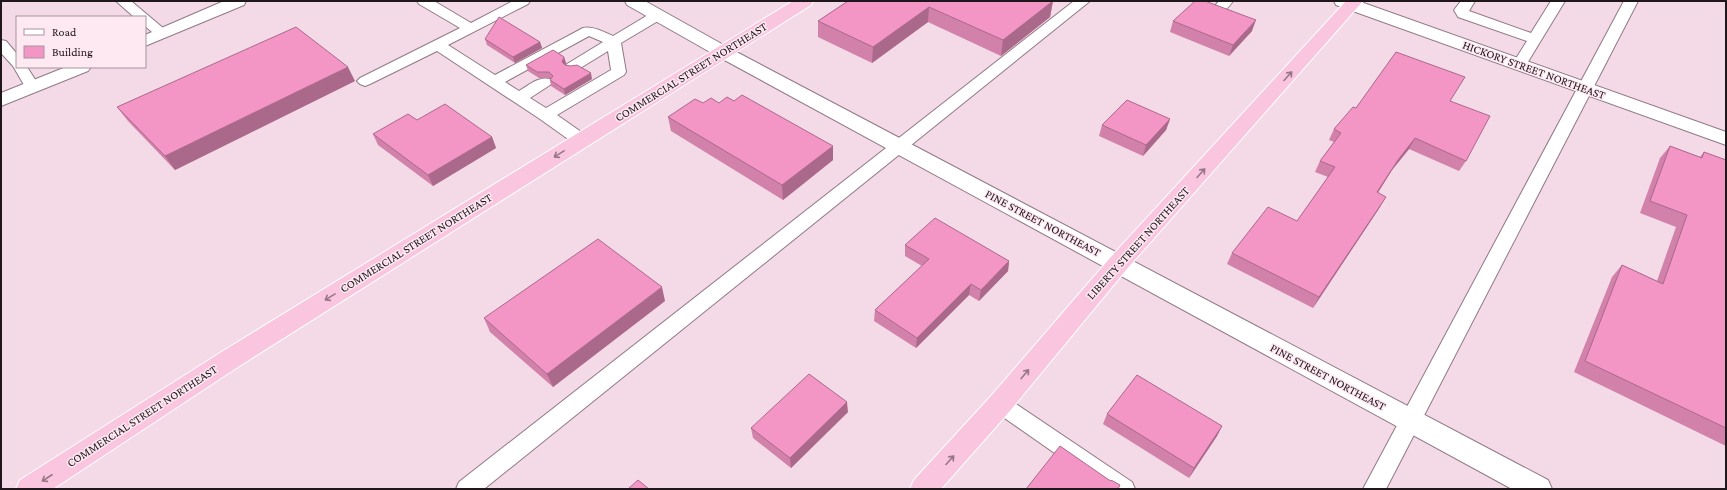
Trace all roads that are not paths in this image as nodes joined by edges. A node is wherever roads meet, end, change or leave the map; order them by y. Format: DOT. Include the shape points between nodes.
graph roads {
  1 [pos="123,1"];
  2 [pos="238,1"];
  3 [pos="424,1"];
  4 [pos="523,1"];
  5 [pos="633,1"];
  6 [pos="805,1"];
  7 [pos="1083,1"];
  8 [pos="1468,1"];
  9 [pos="1558,1"];
  10 [pos="1631,1"];
  11 [pos="1350,2"];
  12 [pos="658,15"];
  13 [pos="141,16"];
  14 [pos="146,20"];
  15 [pos="470,28"];
  16 [pos="162,34"];
  17 [pos="1535,39"];
  18 [pos="146,41"];
  19 [pos="614,41"];
  20 [pos="1,44"];
  21 [pos="438,45"];
  22 [pos="722,52"];
  23 [pos="16,61"];
  24 [pos="1519,65"];
  25 [pos="572,66"];
  26 [pos="21,68"];
  27 [pos="80,68"];
  28 [pos="365,82"];
  29 [pos="494,82"];
  30 [pos="545,82"];
  31 [pos="32,87"];
  32 [pos="1586,89"];
  33 [pos="518,98"];
  34 [pos="1,100"];
  35 [pos="546,115"];
  36 [pos="581,140"];
  37 [pos="1726,140"];
  38 [pos="899,146"];
  39 [pos="1118,264"];
  40 [pos="1000,404"];
  41 [pos="1410,420"];
  42 [pos="30,489"];
  43 [pos="467,489"];
  44 [pos="924,489"];
  45 [pos="1124,489"];
  46 [pos="1374,489"];
  47 [pos="1538,489"];
  1 -- 13 [label="lane"];
  2 -- 16 [label="main road"];
  3 -- 15 [label="lane"];
  4 -- 15 [label="lane"];
  5 -- 12 [label="main road, PINE STREET NORTHEAST"];
  6 -- 22 [label="highway, COMMERCIAL STREET NORTHEAST"];
  7 -- 38 [label="lane"];
  8 -- 17 [label="lane" via="1461,10 1463,14"];
  9 -- 17 [label="lane"];
  10 -- 32 [label="lane"];
  11 -- 24 [label="main road, HICKORY STREET NORTHEAST"];
  39 -- 11 [label="highway, LIBERTY STREET NORTHEAST, one-way"];
  12 -- 19 [label="lane"];
  12 -- 22 [label="main road, PINE STREET NORTHEAST"];
  14 -- 16 [label="lane"];
  15 -- 21 [label="lane"];
  16 -- 18 [label="main road"];
  17 -- 24 [label="lane"];
  19 -- 25 [label="lane"];
  19 -- 29 [label="lane" via="588,30"];
  19 -- 35 [label="lane" via="619,72"];
  20 -- 23 [label="lane"];
  21 -- 28 [label="lane"];
  21 -- 29 [label="lane"];
  22 -- 36 [label="highway, COMMERCIAL STREET NORTHEAST"];
  22 -- 38 [label="main road, PINE STREET NORTHEAST"];
  24 -- 32 [label="main road, HICKORY STREET NORTHEAST"];
  26 -- 31 [label="lane"];
  27 -- 31 [label="main road"];
  29 -- 33 [label="lane"];
  30 -- 33 [label="lane"];
  31 -- 34 [label="main road"];
  32 -- 37 [label="main road, HICKORY STREET NORTHEAST"];
  32 -- 41 [label="lane"];
  33 -- 35 [label="lane"];
  35 -- 36 [label="lane"];
  36 -- 42 [label="highway, COMMERCIAL STREET NORTHEAST, one-way" via="232,358"];
  38 -- 39 [label="main road, PINE STREET NORTHEAST"];
  38 -- 43 [label="lane"];
  40 -- 39 [label="highway, LIBERTY STREET NORTHEAST, one-way"];
  39 -- 41 [label="main road, PINE STREET NORTHEAST"];
  44 -- 40 [label="highway, LIBERTY STREET NORTHEAST, one-way"];
  40 -- 45 [label="lane"];
  41 -- 46 [label="lane"];
  41 -- 47 [label="main road, PINE STREET NORTHEAST"];
}
